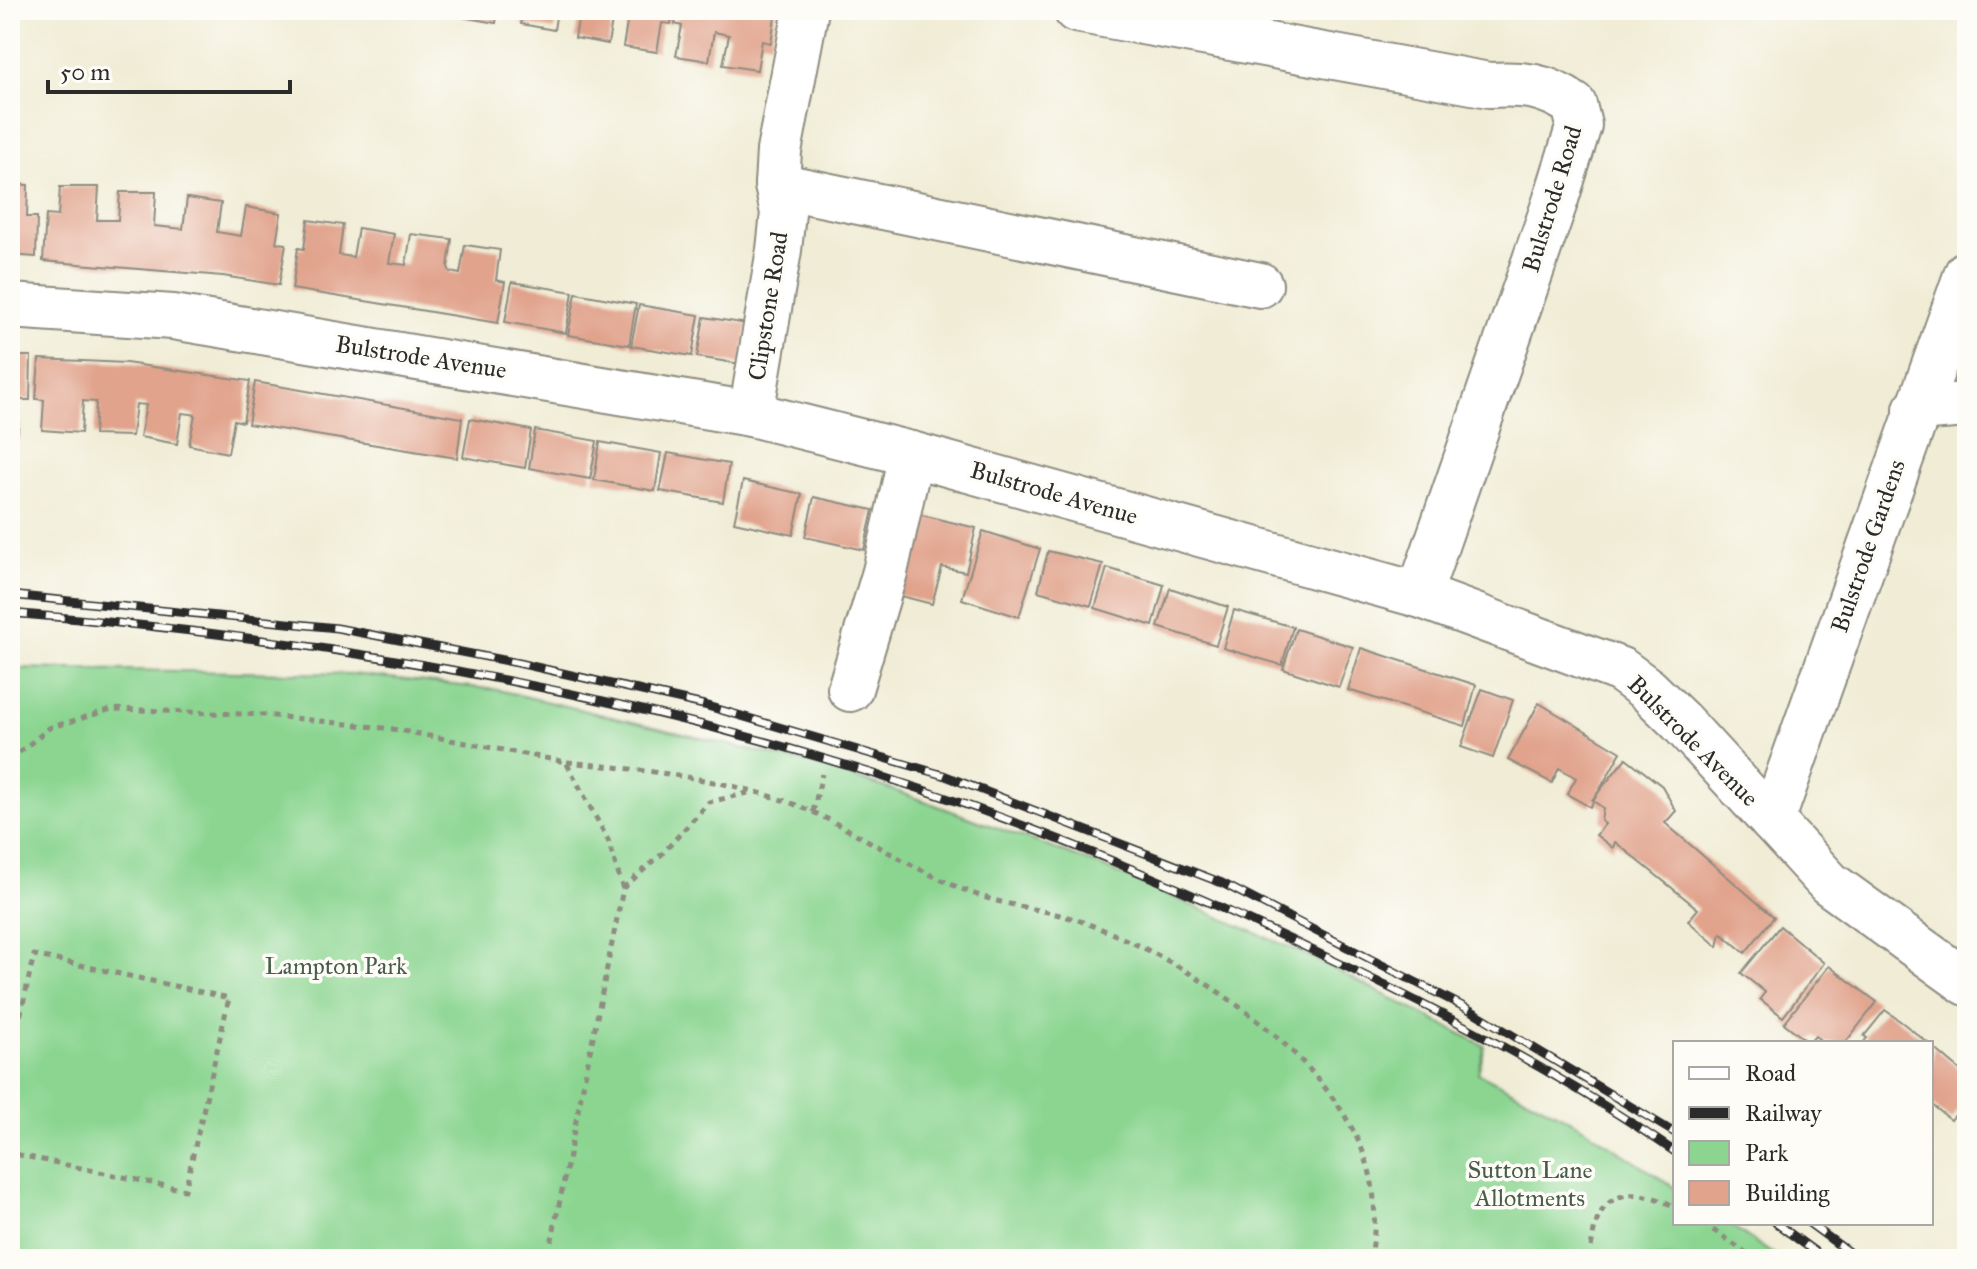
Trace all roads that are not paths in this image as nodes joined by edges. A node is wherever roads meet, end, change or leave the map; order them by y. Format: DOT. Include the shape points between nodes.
graph roads {
  1 [pos="806,10"];
  2 [pos="1076,10"];
  3 [pos="777,185"];
  4 [pos="1260,285"];
  5 [pos="1963,299"];
  6 [pos="10,306"];
  7 [pos="1967,405"];
  8 [pos="1916,409"];
  9 [pos="751,414"];
  10 [pos="911,454"];
  11 [pos="1419,595"];
  12 [pos="850,689"];
  13 [pos="1772,821"];
  14 [pos="1967,983"];
  1 -- 3 [label="street, Clipstone Road"];
  2 -- 11 [label="street, Bulstrode Road" via="1489,85 1531,84 1554,90 1574,105 1579,125 1555,202"];
  3 -- 4 [label="street"];
  3 -- 9 [label="street, Clipstone Road" via="783,213 779,250"];
  5 -- 8 [label="street, Bulstrode Gardens"];
  6 -- 9 [label="street, Bulstrode Avenue" via="173,317"];
  7 -- 8 [label="street"];
  8 -- 13 [label="street, Bulstrode Gardens"];
  9 -- 10 [label="street, Bulstrode Avenue"];
  10 -- 11 [label="street, Bulstrode Avenue"];
  10 -- 12 [label="street" via="885,572"];
  11 -- 13 [label="street, Bulstrode Avenue" via="1621,670 1681,722"];
  13 -- 14 [label="street, Bulstrode Avenue" via="1829,883"];
}
